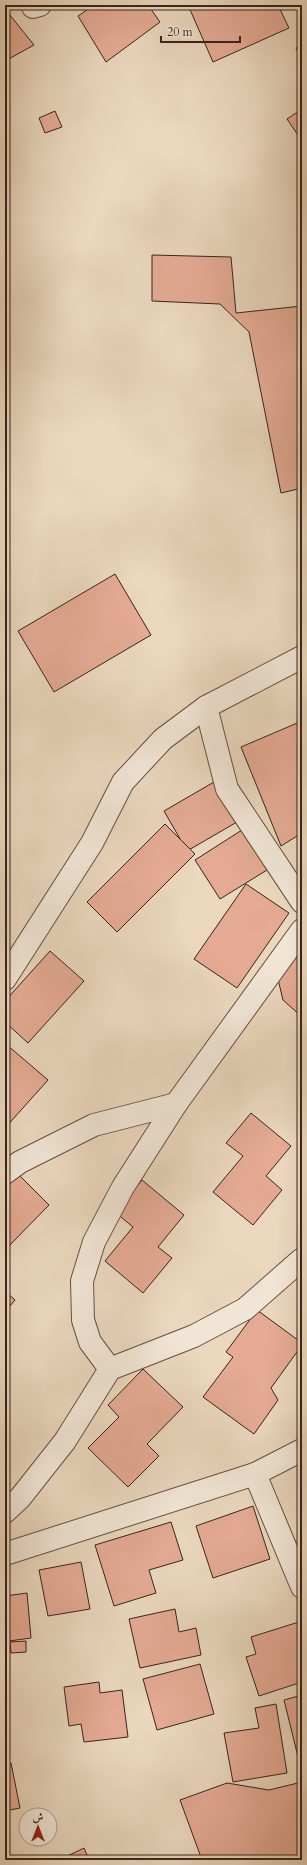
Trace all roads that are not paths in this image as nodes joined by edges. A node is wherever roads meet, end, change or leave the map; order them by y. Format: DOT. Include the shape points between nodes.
graph roads {
  1 [pos="302,657"];
  2 [pos="206,707"];
  3 [pos="302,902"];
  4 [pos="302,930"];
  5 [pos="5,979"];
  6 [pos="176,1104"];
  7 [pos="5,1173"];
  8 [pos="302,1259"];
  9 [pos="110,1369"];
  10 [pos="302,1450"];
  11 [pos="255,1474"];
  12 [pos="5,1512"];
  13 [pos="5,1554"];
  14 [pos="302,1587"];
  1 -- 2 [label="street"];
  2 -- 3 [label="street" via="227,789"];
  2 -- 5 [label="street" via="163,739 123,782 92,843"];
  4 -- 6 [label="street"];
  6 -- 7 [label="street" via="94,1125 20,1162"];
  6 -- 9 [label="street" via="123,1187 94,1242 82,1281 83,1320 90,1342"];
  8 -- 9 [label="street" via="245,1309 194,1336"];
  9 -- 12 [label="street" via="65,1441 20,1498"];
  10 -- 11 [label="street"];
  11 -- 13 [label="street"];
  11 -- 14 [label="street"];
}
